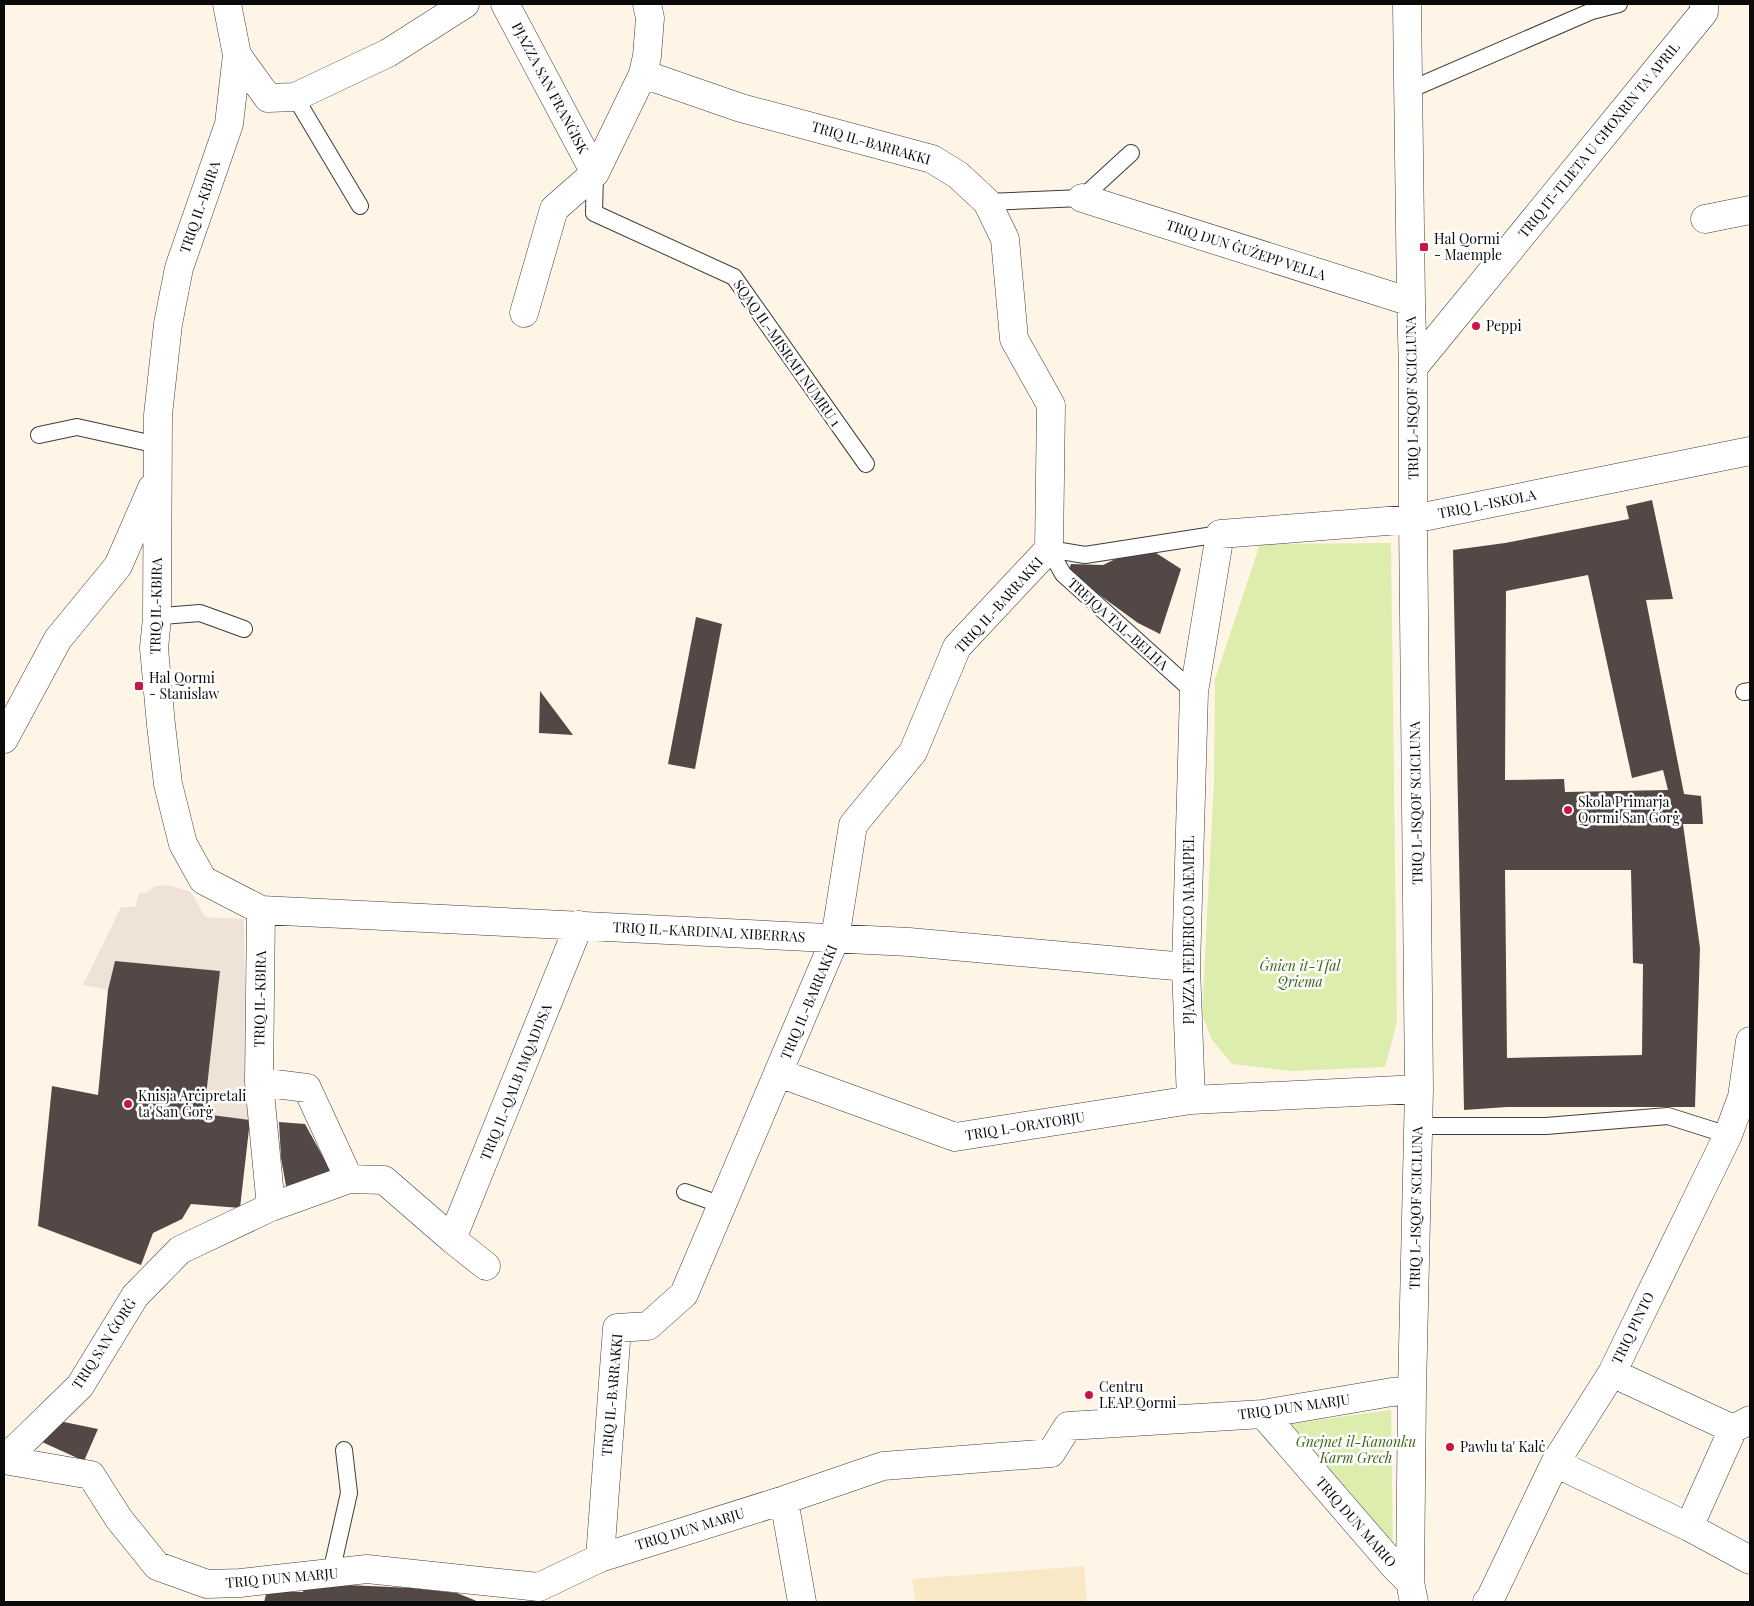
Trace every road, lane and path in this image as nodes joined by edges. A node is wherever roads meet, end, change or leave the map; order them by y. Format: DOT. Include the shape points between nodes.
graph roads {
  1 [pos="227,4"];
  2 [pos="465,4"];
  3 [pos="506,4"];
  4 [pos="647,4"];
  5 [pos="1407,4"];
  6 [pos="1619,4"];
  7 [pos="1704,4"];
  8 [pos="237,55"];
  9 [pos="643,74"];
  10 [pos="1407,91"];
  11 [pos="295,97"];
  12 [pos="1131,153"];
  13 [pos="596,173"];
  14 [pos="1082,198"];
  15 [pos="987,202"];
  16 [pos="360,206"];
  17 [pos="1750,210"];
  18 [pos="1705,218"];
  19 [pos="1410,302"];
  20 [pos="524,313"];
  21 [pos="1413,368"];
  22 [pos="39,435"];
  23 [pos="158,445"];
  24 [pos="1750,451"];
  25 [pos="866,464"];
  26 [pos="157,476"];
  27 [pos="1413,519"];
  28 [pos="1220,534"];
  29 [pos="1049,549"];
  30 [pos="157,618"];
  31 [pos="244,629"];
  32 [pos="1194,692"];
  33 [pos="4,739"];
  34 [pos="261,910"];
  35 [pos="579,925"];
  36 [pos="835,939"];
  37 [pos="1186,967"];
  38 [pos="1750,1041"];
  39 [pos="779,1073"];
  40 [pos="259,1082"];
  41 [pos="1419,1089"];
  42 [pos="1746,1098"];
  43 [pos="1191,1100"];
  44 [pos="1418,1126"];
  45 [pos="1728,1135"];
  46 [pos="349,1179"];
  47 [pos="685,1192"];
  48 [pos="722,1205"];
  49 [pos="270,1207"];
  50 [pos="452,1239"];
  51 [pos="486,1266"];
  52 [pos="1612,1373"];
  53 [pos="1412,1390"];
  54 [pos="1263,1414"];
  55 [pos="1742,1424"];
  56 [pos="344,1450"];
  57 [pos="4,1460"];
  58 [pos="1555,1463"];
  59 [pos="784,1500"];
  60 [pos="1689,1527"];
  61 [pos="600,1558"];
  62 [pos="1750,1560"];
  63 [pos="331,1573"];
  64 [pos="1412,1592"];
  65 [pos="238,1593"];
  66 [pos="540,1595"];
  67 [pos="802,1602"];
  68 [pos="1487,1602"];
  1 -- 8 [label="street, TRIQ IL-KBIRA"];
  2 -- 11 [label="street" via="388,53"];
  3 -- 13 [label="street, PJAZZA SAN FRANĠISK"];
  4 -- 9 [label="street" via="650,18"];
  5 -- 10 [label="street, TRIQ L-ISQOF SCICLUNA"];
  6 -- 10 [label="lane" via="1592,11"];
  7 -- 21 [label="street, TRIQ IT-TLIETA U GĦOXRIN TA' APRIL" via="1704,12"];
  8 -- 11 [label="street" via="268,98"];
  8 -- 23 [label="street, TRIQ IL-KBIRA" via="229,124 179,268 168,324"];
  9 -- 13 [label="street"];
  9 -- 15 [label="street, TRIQ IL-BARRAKKI" via="741,108 932,159 958,175"];
  10 -- 19 [label="street, TRIQ L-ISQOF SCICLUNA"];
  11 -- 16 [label="lane"];
  12 -- 14 [label="lane"];
  13 -- 20 [label="street" via="554,209"];
  13 -- 25 [label="lane, SQAQ IL-MISRAĦ NUMRU 1" via="594,213 734,277"];
  14 -- 15 [label="lane"];
  14 -- 19 [label="street, TRIQ DUN ĠUŻEPP VELLA"];
  15 -- 29 [label="street, TRIQ IL-BARRAKKI" via="1004,239 1014,339 1051,405"];
  17 -- 18 [label="street"];
  19 -- 21 [label="street, TRIQ L-ISQOF SCICLUNA"];
  21 -- 27 [label="street, TRIQ L-ISQOF SCICLUNA"];
  22 -- 23 [label="lane" via="77,427"];
  23 -- 26 [label="street, TRIQ IL-KBIRA"];
  24 -- 27 [label="street, TRIQ L-ISKOLA"];
  26 -- 30 [label="street, TRIQ IL-KBIRA"];
  26 -- 33 [label="street" via="118,566 58,639"];
  27 -- 28 [label="street, TRIQ L-ISKOLA"];
  27 -- 41 [label="street, TRIQ L-ISQOF SCICLUNA"];
  28 -- 29 [label="lane" via="1085,555"];
  28 -- 32 [label="street, PJAZZA FEDERICO MAEMPEL"];
  29 -- 32 [label="lane, TREJQA TAL-BELHA" via="1063,574"];
  29 -- 36 [label="street, TRIQ IL-BARRAKKI" via="957,648 913,752 854,825"];
  30 -- 31 [label="lane" via="200,613"];
  30 -- 34 [label="street, TRIQ IL-KBIRA" via="154,648 162,735 168,784 183,844 203,880"];
  32 -- 37 [label="street, PJAZZA FEDERICO MAEMPEL"];
  34 -- 35 [label="street, TRIQ IL-KARDINAL XIBERRAS"];
  34 -- 40 [label="street, TRIQ IL-KBIRA"];
  35 -- 36 [label="street, TRIQ IL-KARDINAL XIBERRAS"];
  35 -- 50 [label="street, TRIQ IL-QALB IMQADDSA"];
  36 -- 37 [label="street, TRIQ IL-KARDINAL XIBERRAS" via="909,942"];
  36 -- 39 [label="street, TRIQ IL-BARRAKKI"];
  37 -- 43 [label="street, PJAZZA FEDERICO MAEMPEL"];
  38 -- 42 [label="street, TRIQ PINTO"];
  39 -- 43 [label="street, TRIQ L-ORATORJU" via="955,1137"];
  39 -- 48 [label="street, TRIQ IL-BARRAKKI"];
  40 -- 46 [label="street" via="307,1088"];
  40 -- 49 [label="street, TRIQ IL-KBIRA"];
  41 -- 43 [label="street"];
  41 -- 44 [label="street, TRIQ L-ISQOF SCICLUNA"];
  42 -- 45 [label="street, TRIQ PINTO"];
  44 -- 45 [label="lane" via="1546,1126 1668,1116"];
  44 -- 53 [label="street, TRIQ L-ISQOF SCICLUNA"];
  45 -- 52 [label="street, TRIQ PINTO"];
  46 -- 49 [label="street, TRIQ SAN ĠORĠ"];
  46 -- 50 [label="street, TRIQ SAN ĠORĠ" via="384,1180"];
  47 -- 48 [label="lane"];
  48 -- 61 [label="street, TRIQ IL-BARRAKKI" via="684,1294 648,1326 616,1328"];
  49 -- 57 [label="street, TRIQ SAN ĠORĠ" via="180,1250 135,1296 80,1386"];
  50 -- 51 [label="street, TRIQ SAN ĠORĠ"];
  52 -- 55 [label="street"];
  52 -- 58 [label="street, TRIQ PINTO"];
  53 -- 54 [label="street, TRIQ DUN MARJU"];
  53 -- 64 [label="street, TRIQ L-ISQOF SCICLUNA"];
  54 -- 59 [label="street, TRIQ DUN MARJU" via="1068,1426 1051,1453 883,1466"];
  54 -- 64 [label="street, TRIQ DUN MARIO" via="1395,1567"];
  55 -- 60 [label="street"];
  56 -- 63 [label="lane" via="349,1493"];
  57 -- 65 [label="street, TRIQ DUN MARJU" via="92,1475 119,1519 157,1566"];
  58 -- 60 [label="street"];
  58 -- 68 [label="street, TRIQ PINTO"];
  59 -- 61 [label="street, TRIQ DUN MARJU"];
  59 -- 67 [label="street"];
  60 -- 62 [label="street"];
  61 -- 66 [label="street, TRIQ DUN MARJU"];
  63 -- 65 [label="street, TRIQ DUN MARJU"];
  63 -- 66 [label="street, TRIQ DUN MARJU" via="367,1569"];
}
